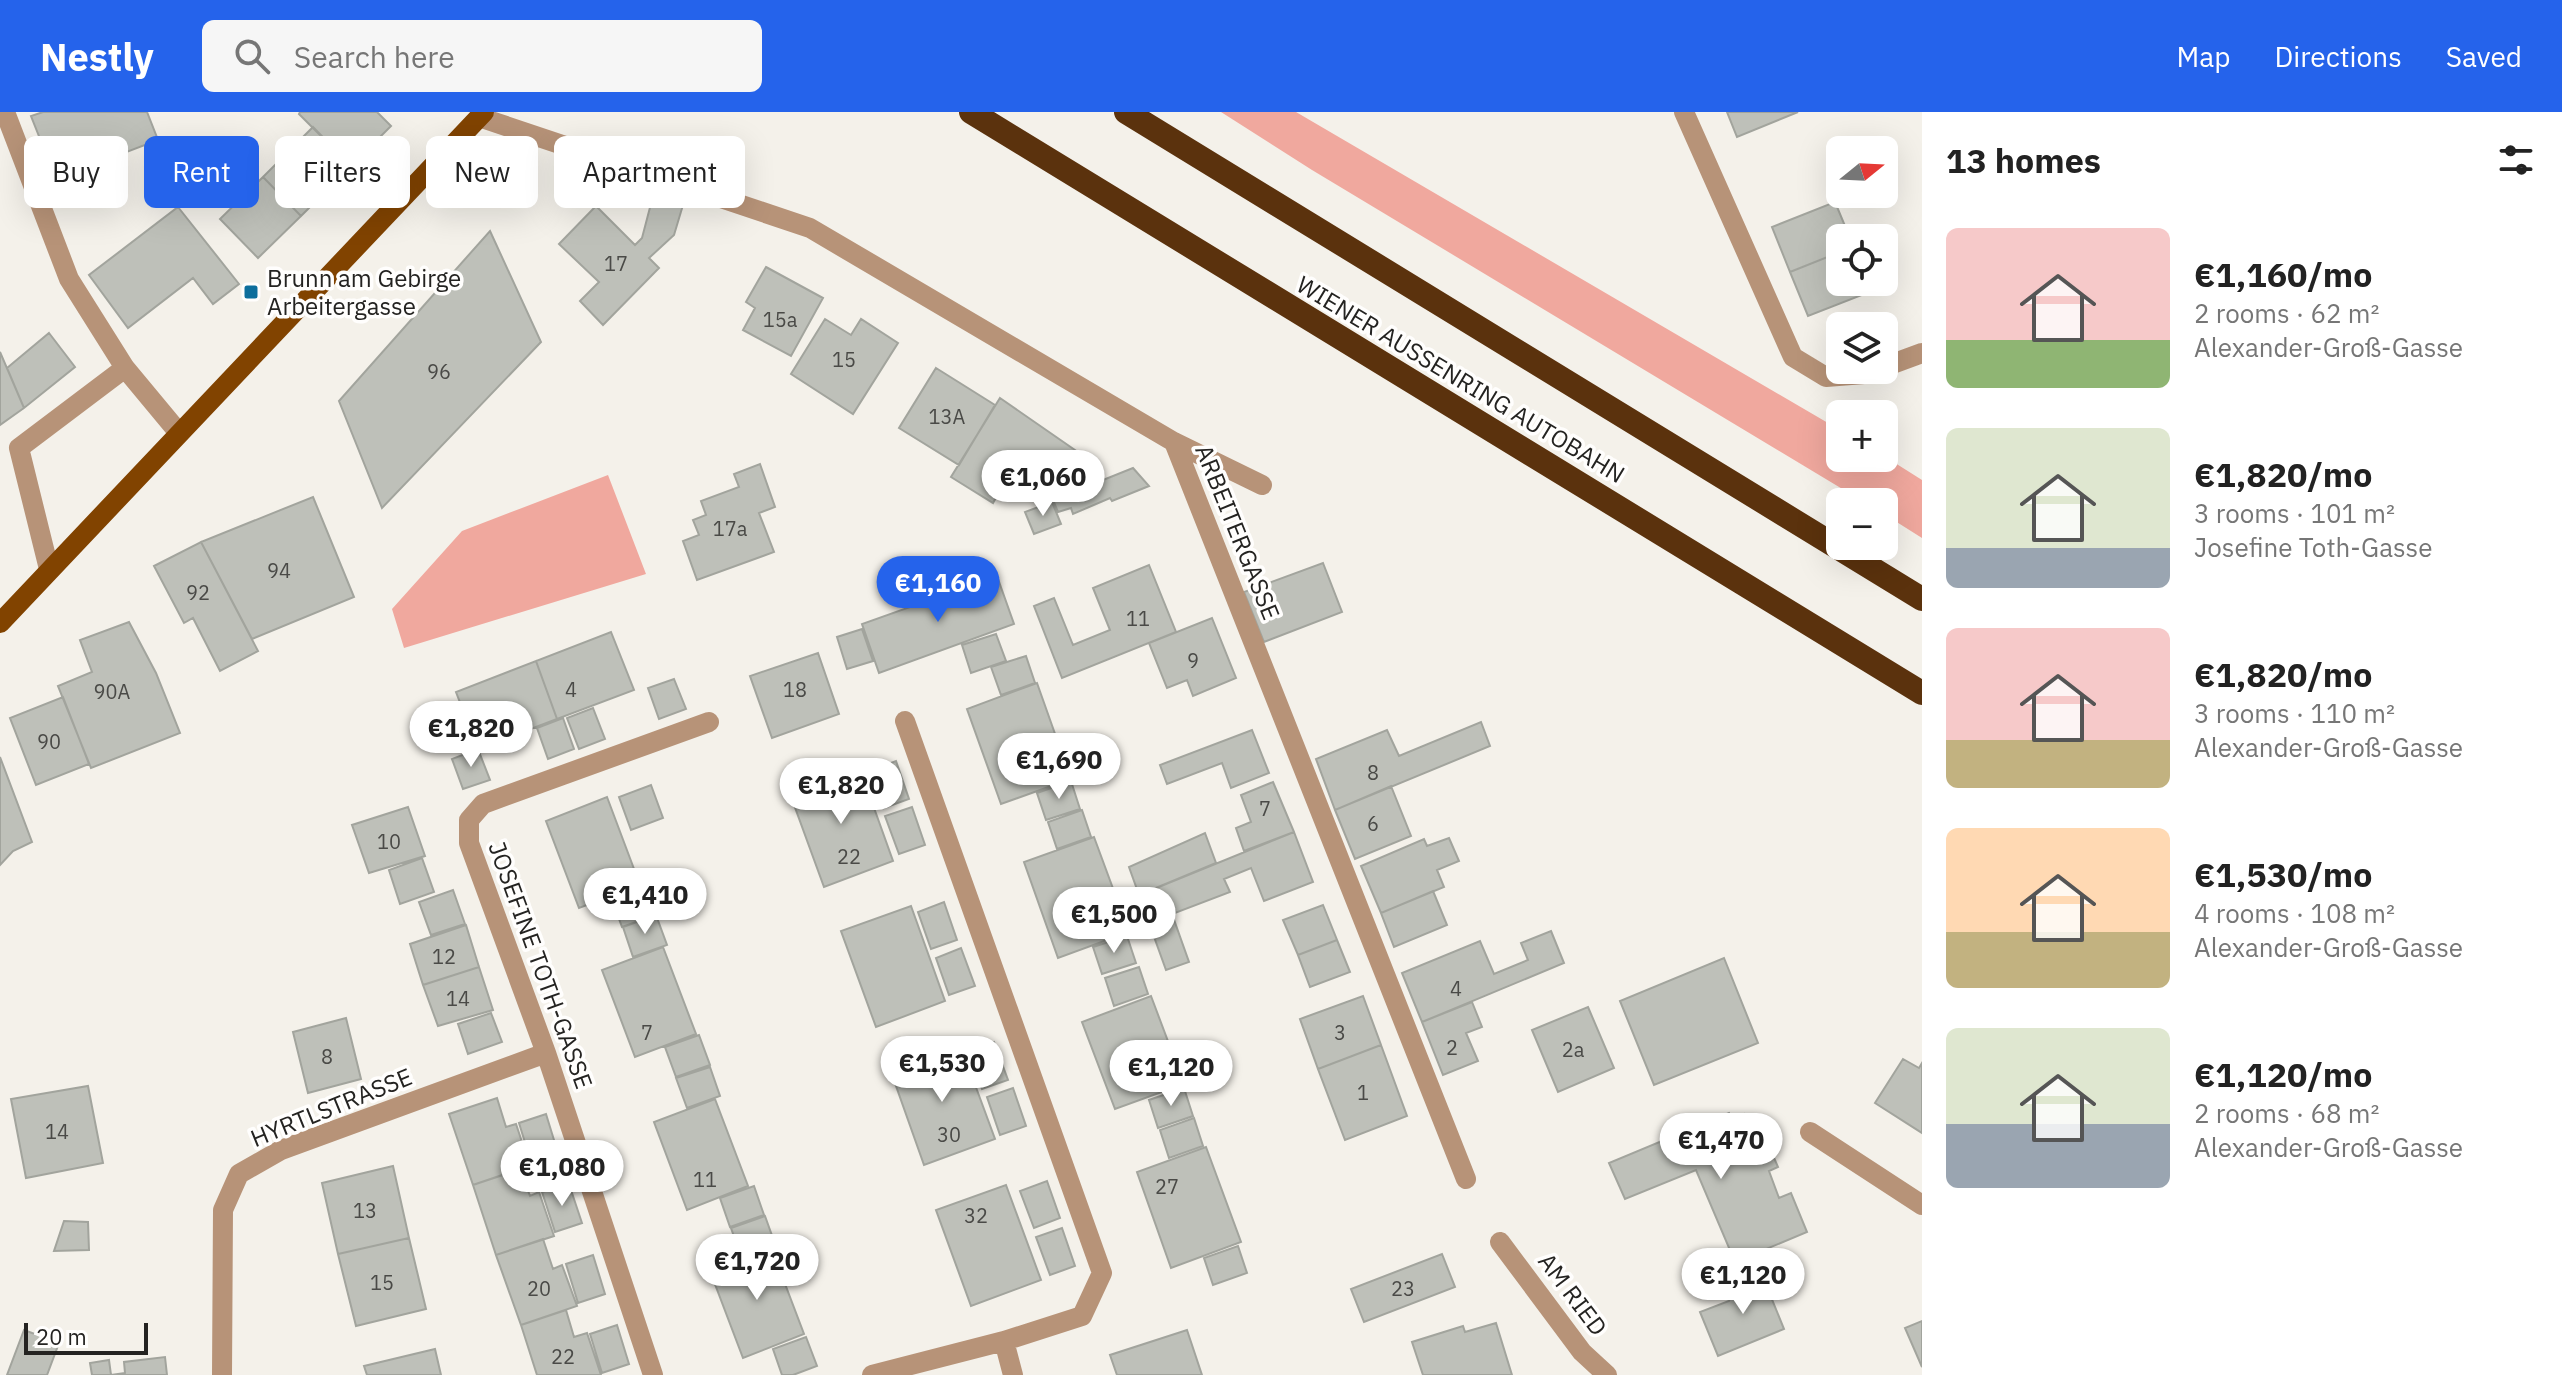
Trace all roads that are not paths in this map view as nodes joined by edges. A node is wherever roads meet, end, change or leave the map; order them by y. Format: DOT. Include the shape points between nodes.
graph roads {
  1 [pos="5,112"];
  2 [pos="971,112"];
  3 [pos="1126,112"];
  4 [pos="1684,112"];
  5 [pos="481,114"];
  6 [pos="1922,353"];
  7 [pos="1898,362"];
  8 [pos="125,368"];
  9 [pos="1826,377"];
  10 [pos="179,433"];
  11 [pos="1174,442"];
  12 [pos="1262,485"];
  13 [pos="49,569"];
  14 [pos="1922,599"];
  15 [pos="0,623"];
  16 [pos="1922,693"];
  17 [pos="905,721"];
  18 [pos="709,722"];
  19 [pos="546,1053"];
  20 [pos="1810,1132"];
  21 [pos="1466,1179"];
  22 [pos="1922,1205"];
  23 [pos="1500,1242"];
  24 [pos="1004,1341"];
  25 [pos="222,1375"];
  26 [pos="653,1375"];
  27 [pos="872,1375"];
  28 [pos="1013,1375"];
  29 [pos="1607,1375"];
  1 -- 8 [label="street" via="69,279"];
  2 -- 16 [label="highway, WIENER AUSSENRING AUTOBAHN"];
  3 -- 14 [label="highway"];
  4 -- 9 [label="street" via="1793,357"];
  5 -- 10 [label="main road"];
  5 -- 11 [label="street, ARBEITERGASSE" via="810,228"];
  6 -- 7 [label="street"];
  8 -- 10 [label="street"];
  8 -- 13 [label="street" via="19,448"];
  10 -- 13 [label="main road"];
  11 -- 12 [label="street"];
  11 -- 21 [label="street, ARBEITERGASSE"];
  13 -- 15 [label="main road"];
  17 -- 24 [label="street" via="1102,1273 1082,1316"];
  18 -- 19 [label="street, JOSEFINE TOTH-GASSE" via="483,804 469,820 469,843"];
  19 -- 25 [label="street, HYRTLSTRASSE" via="281,1150 239,1174 223,1210"];
  19 -- 26 [label="street, JOSEFINE TOTH-GASSE"];
  20 -- 22 [label="street"];
  23 -- 29 [label="street, AM RIED" via="1582,1352"];
  24 -- 27 [label="street"];
  24 -- 28 [label="street"];
}
